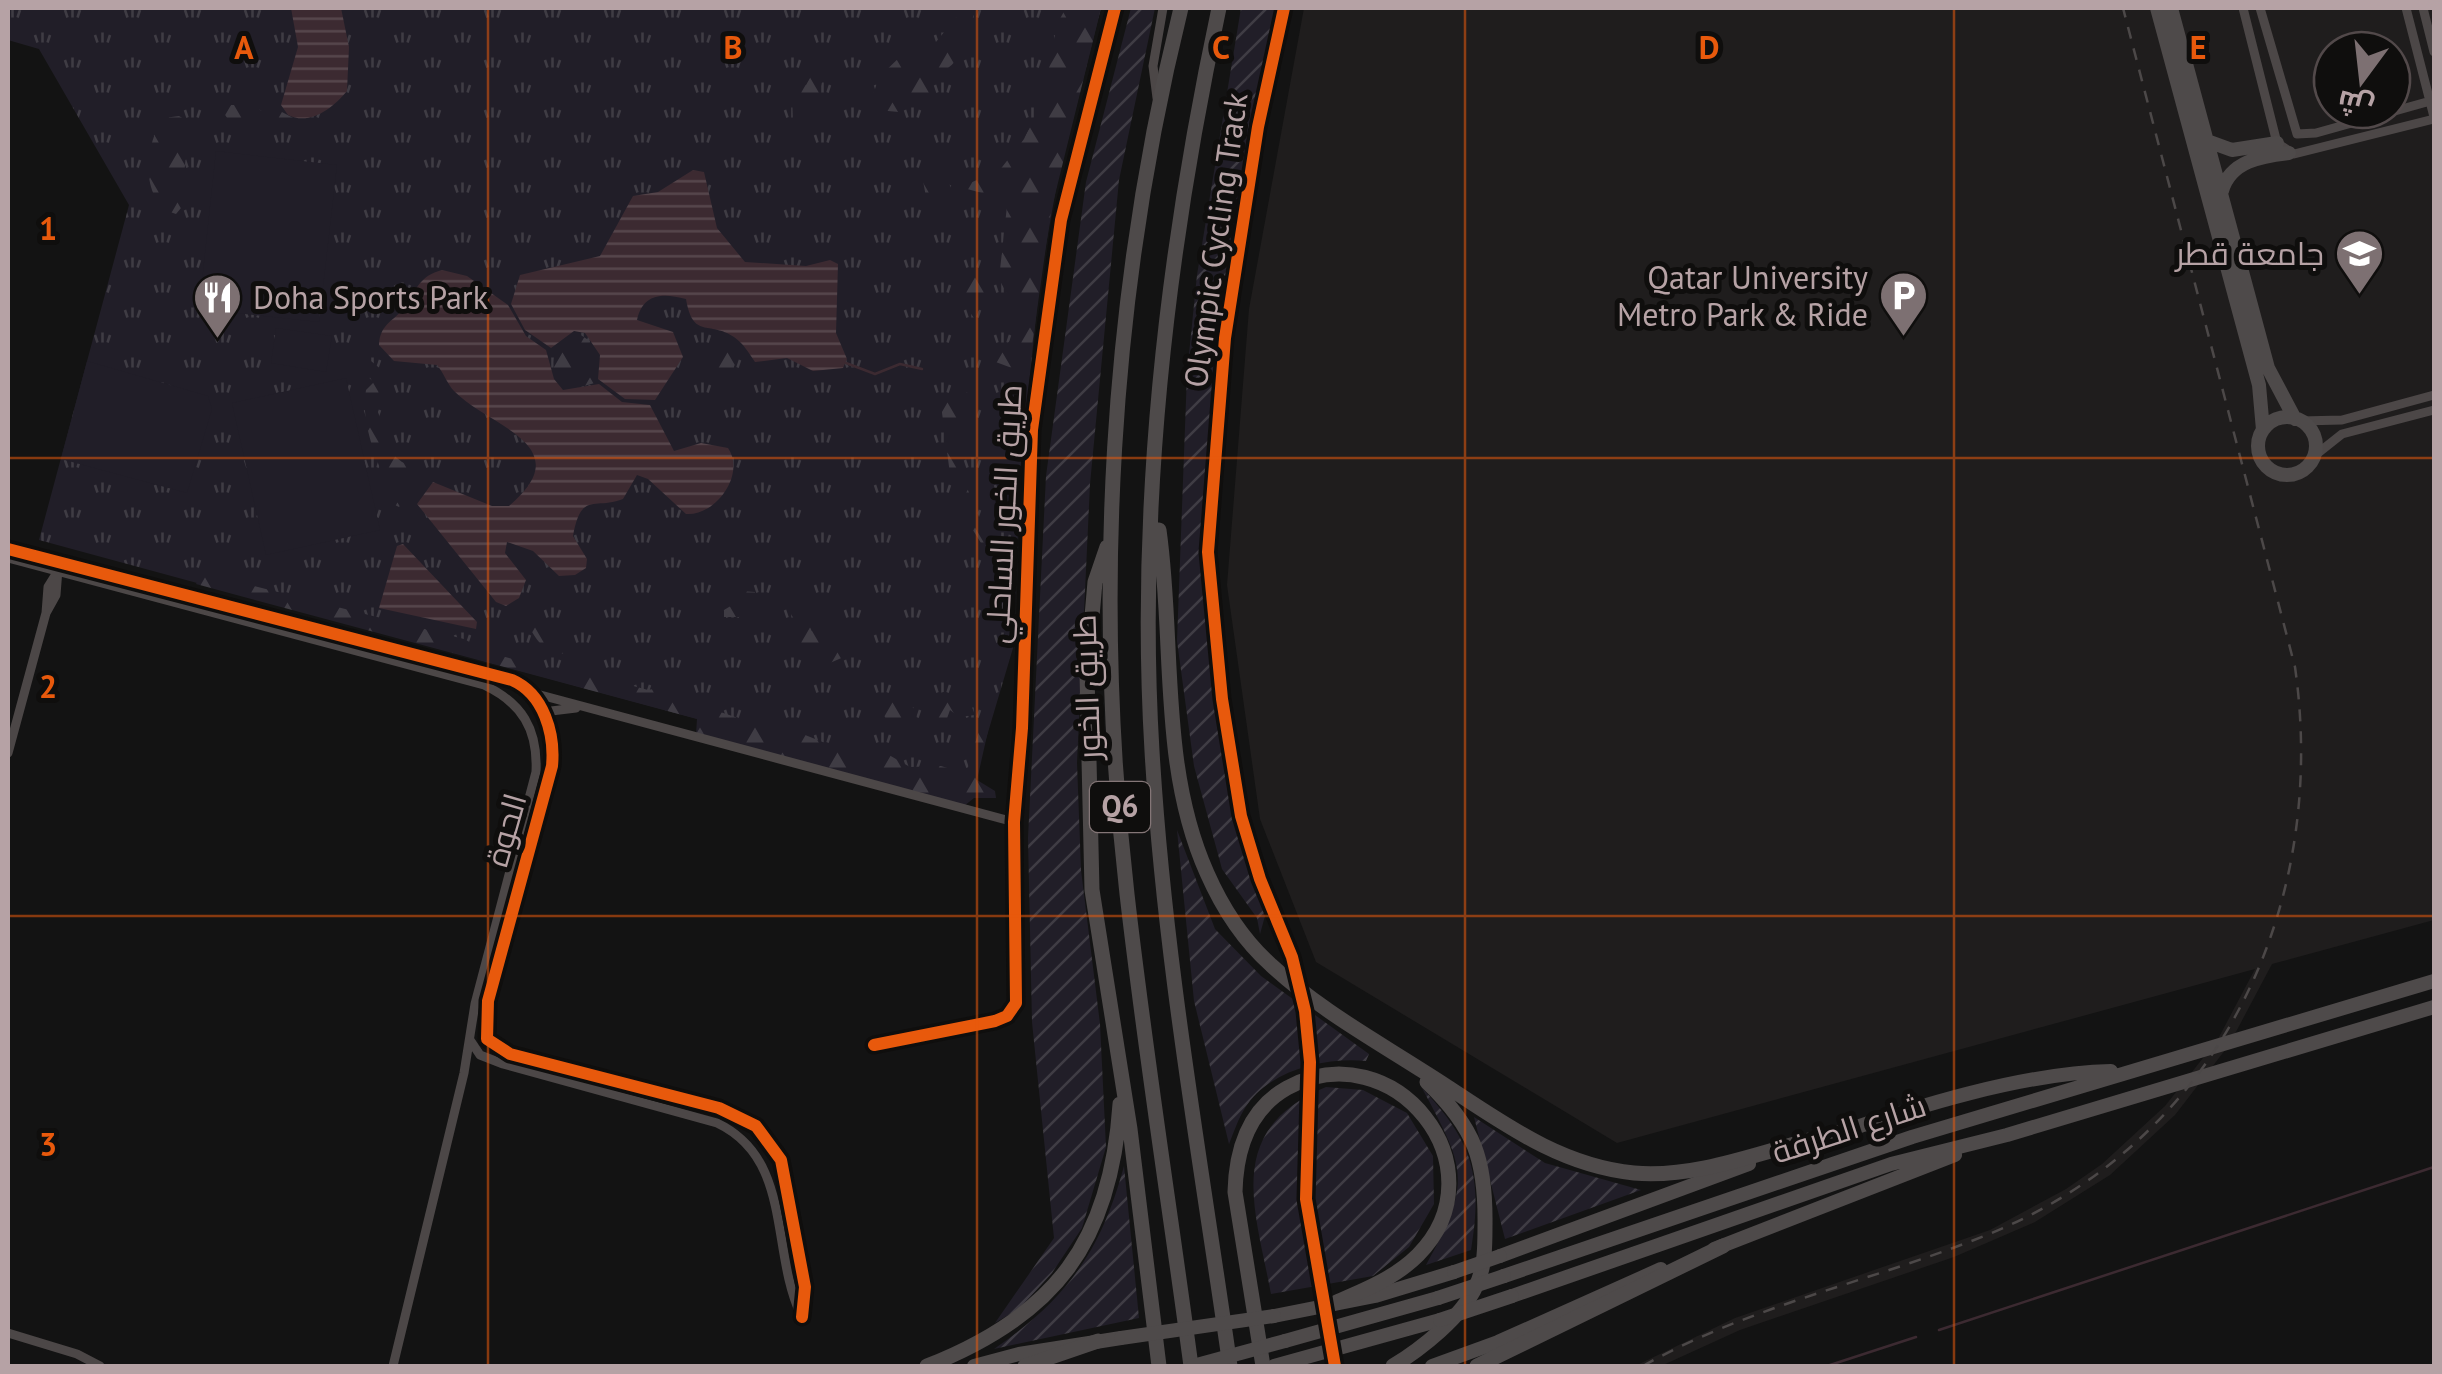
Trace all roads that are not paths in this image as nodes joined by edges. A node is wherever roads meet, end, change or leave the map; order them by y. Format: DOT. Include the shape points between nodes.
graph roads {
  1 [pos="1115,8"];
  2 [pos="1164,8"];
  3 [pos="1182,8"];
  4 [pos="1219,8"];
  5 [pos="2157,8"];
  6 [pos="2171,8"];
  7 [pos="2242,8"];
  8 [pos="2260,8"];
  9 [pos="2406,8"];
  10 [pos="2423,8"];
  11 [pos="2434,18"];
  12 [pos="2428,29"];
  13 [pos="2434,52"];
  14 [pos="2432,100"];
  15 [pos="1158,101"];
  16 [pos="2434,118"];
  17 [pos="2327,130"];
  18 [pos="2381,132"];
  19 [pos="2210,142"];
  20 [pos="2276,143"];
  21 [pos="2289,154"];
  22 [pos="2222,192"];
  23 [pos="2434,395"];
  24 [pos="2434,410"];
  25 [pos="2366,414"];
  26 [pos="2298,420"];
  27 [pos="2369,426"];
  28 [pos="2263,430"];
  29 [pos="2314,457"];
  30 [pos="1152,508"];
  31 [pos="1112,534"];
  32 [pos="8,549"];
  33 [pos="8,558"];
  34 [pos="59,567"];
  35 [pos="533,694"];
  36 [pos="576,708"];
  37 [pos="543,712"];
  38 [pos="8,753"];
  39 [pos="1014,822"];
  40 [pos="2434,981"];
  41 [pos="2434,1007"];
  42 [pos="485,1031"];
  43 [pos="470,1040"];
  44 [pos="874,1045"];
  45 [pos="1390,1050"];
  46 [pos="2126,1071"];
  47 [pos="1121,1085"];
  48 [pos="1841,1132"];
  49 [pos="2007,1135"];
  50 [pos="1723,1246"];
  51 [pos="805,1287"];
  52 [pos="792,1289"];
  53 [pos="1332,1304"];
  54 [pos="8,1334"];
  55 [pos="1098,1342"];
  56 [pos="1282,1364"];
  57 [pos="100,1366"];
  58 [pos="392,1366"];
  59 [pos="927,1366"];
  60 [pos="974,1366"];
  61 [pos="1024,1366"];
  62 [pos="1159,1366"];
  63 [pos="1192,1366"];
  64 [pos="1230,1366"];
  65 [pos="1263,1366"];
  66 [pos="1393,1366"];
  67 [pos="1432,1366"];
  68 [pos="1478,1366"];
  1 -- 39 [label="street, طريق الخور الساحلي" via="1061,220 1032,430"];
  2 -- 15 [label="street" via="1153,66"];
  3 -- 15 [label="highway, طريق الخور / Q6"];
  4 -- 30 [label="highway, طريق الخور / Q6" via="1173,244"];
  5 -- 28 [label="main road" via="2258,386"];
  6 -- 19 [label="main road"];
  7 -- 20 [label="street"];
  8 -- 17 [label="street" via="2297,134"];
  9 -- 14 [label="street"];
  10 -- 12 [label="street"];
  11 -- 12 [label="street"];
  12 -- 13 [label="street"];
  14 -- 16 [label="street"];
  15 -- 31 [label="highway, طريق الخور / Q6" via="1129,294"];
  16 -- 18 [label="street"];
  18 -- 21 [label="street"];
  19 -- 20 [label="main road" via="2232,150"];
  19 -- 22 [label="main road"];
  20 -- 21 [label="street"];
  21 -- 22 [label="main road" via="2240,166"];
  22 -- 26 [label="main road" via="2271,379"];
  23 -- 25 [label="street"];
  24 -- 27 [label="street"];
  25 -- 26 [label="street" via="2335,422"];
  25 -- 27 [label="street"];
  26 -- 28 [label="main road" via="2277,419"];
  26 -- 29 [label="main road" via="2314,437"];
  27 -- 29 [label="street" via="2328,441"];
  28 -- 29 [label="main road" via="2258,452 2274,472 2299,472"];
  30 -- 45 [label="highway" via="1160,532 1178,763 1206,872 1234,922 1268,963"];
  30 -- 64 [label="highway, طريق الخور / Q6" via="1152,752 1170,939"];
  31 -- 47 [label="highway" via="1095,582 1087,781 1092,890"];
  31 -- 63 [label="highway, طريق الخور / Q6" via="1113,693 1127,892"];
  32 -- 34 [label="street, الحوة"];
  33 -- 34 [label="street, الحوة"];
  34 -- 35 [label="street, الحوة" via="512,680"];
  34 -- 38 [label="street"];
  34 -- 43 [label="street, الحوة" via="484,685 517,705 531,730 536,772"];
  35 -- 36 [label="street"];
  35 -- 37 [label="street, الحوة"];
  36 -- 37 [label="street"];
  36 -- 39 [label="street"];
  37 -- 42 [label="street, الحوة" via="552,766"];
  39 -- 44 [label="street, طريق الخور الساحلي" via="1018,994 1012,1011 996,1021"];
  40 -- 46 [label="main road, شارع الطرفة"];
  41 -- 49 [label="main road, شارع الطرفة"];
  42 -- 43 [label="street"];
  42 -- 51 [label="street" via="492,1045 510,1054 719,1108 756,1126 781,1160"];
  43 -- 52 [label="street" via="480,1055 502,1064 717,1123 745,1139 768,1175"];
  43 -- 58 [label="street, الحوة"];
  45 -- 48 [label="highway" via="1539,1146 1611,1169 1682,1172"];
  45 -- 66 [label="highway" via="1462,1120 1486,1173 1482,1268 1474,1290"];
  46 -- 48 [label="main road" via="2034,1082"];
  46 -- 63 [label="main road, شارع الطرفة, bridge" via="1778,1180 1438,1298"];
  47 -- 59 [label="highway" via="1118,1140 1102,1206 1060,1283 996,1335"];
  47 -- 62 [label="highway"];
  48 -- 53 [label="main road, bridge" via="1454,1272"];
  49 -- 50 [label="main road"];
  49 -- 56 [label="main road, شارع الطرفة, bridge" via="1873,1170 1440,1320"];
  50 -- 67 [label="main road"];
  50 -- 68 [label="highway"];
  51 -- 52 [label="street"];
  51 -- 52 [label="street" via="802,1317"];
  53 -- 55 [label="main road, bridge"];
  53 -- 65 [label="highway" via="1418,1255 1434,1234 1448,1185 1446,1159 1423,1112 1392,1088 1355,1074 1302,1080 1258,1113 1243,1137 1235,1192"];
  54 -- 57 [label="street"];
  55 -- 60 [label="main road"];
  55 -- 61 [label="highway"];
}
